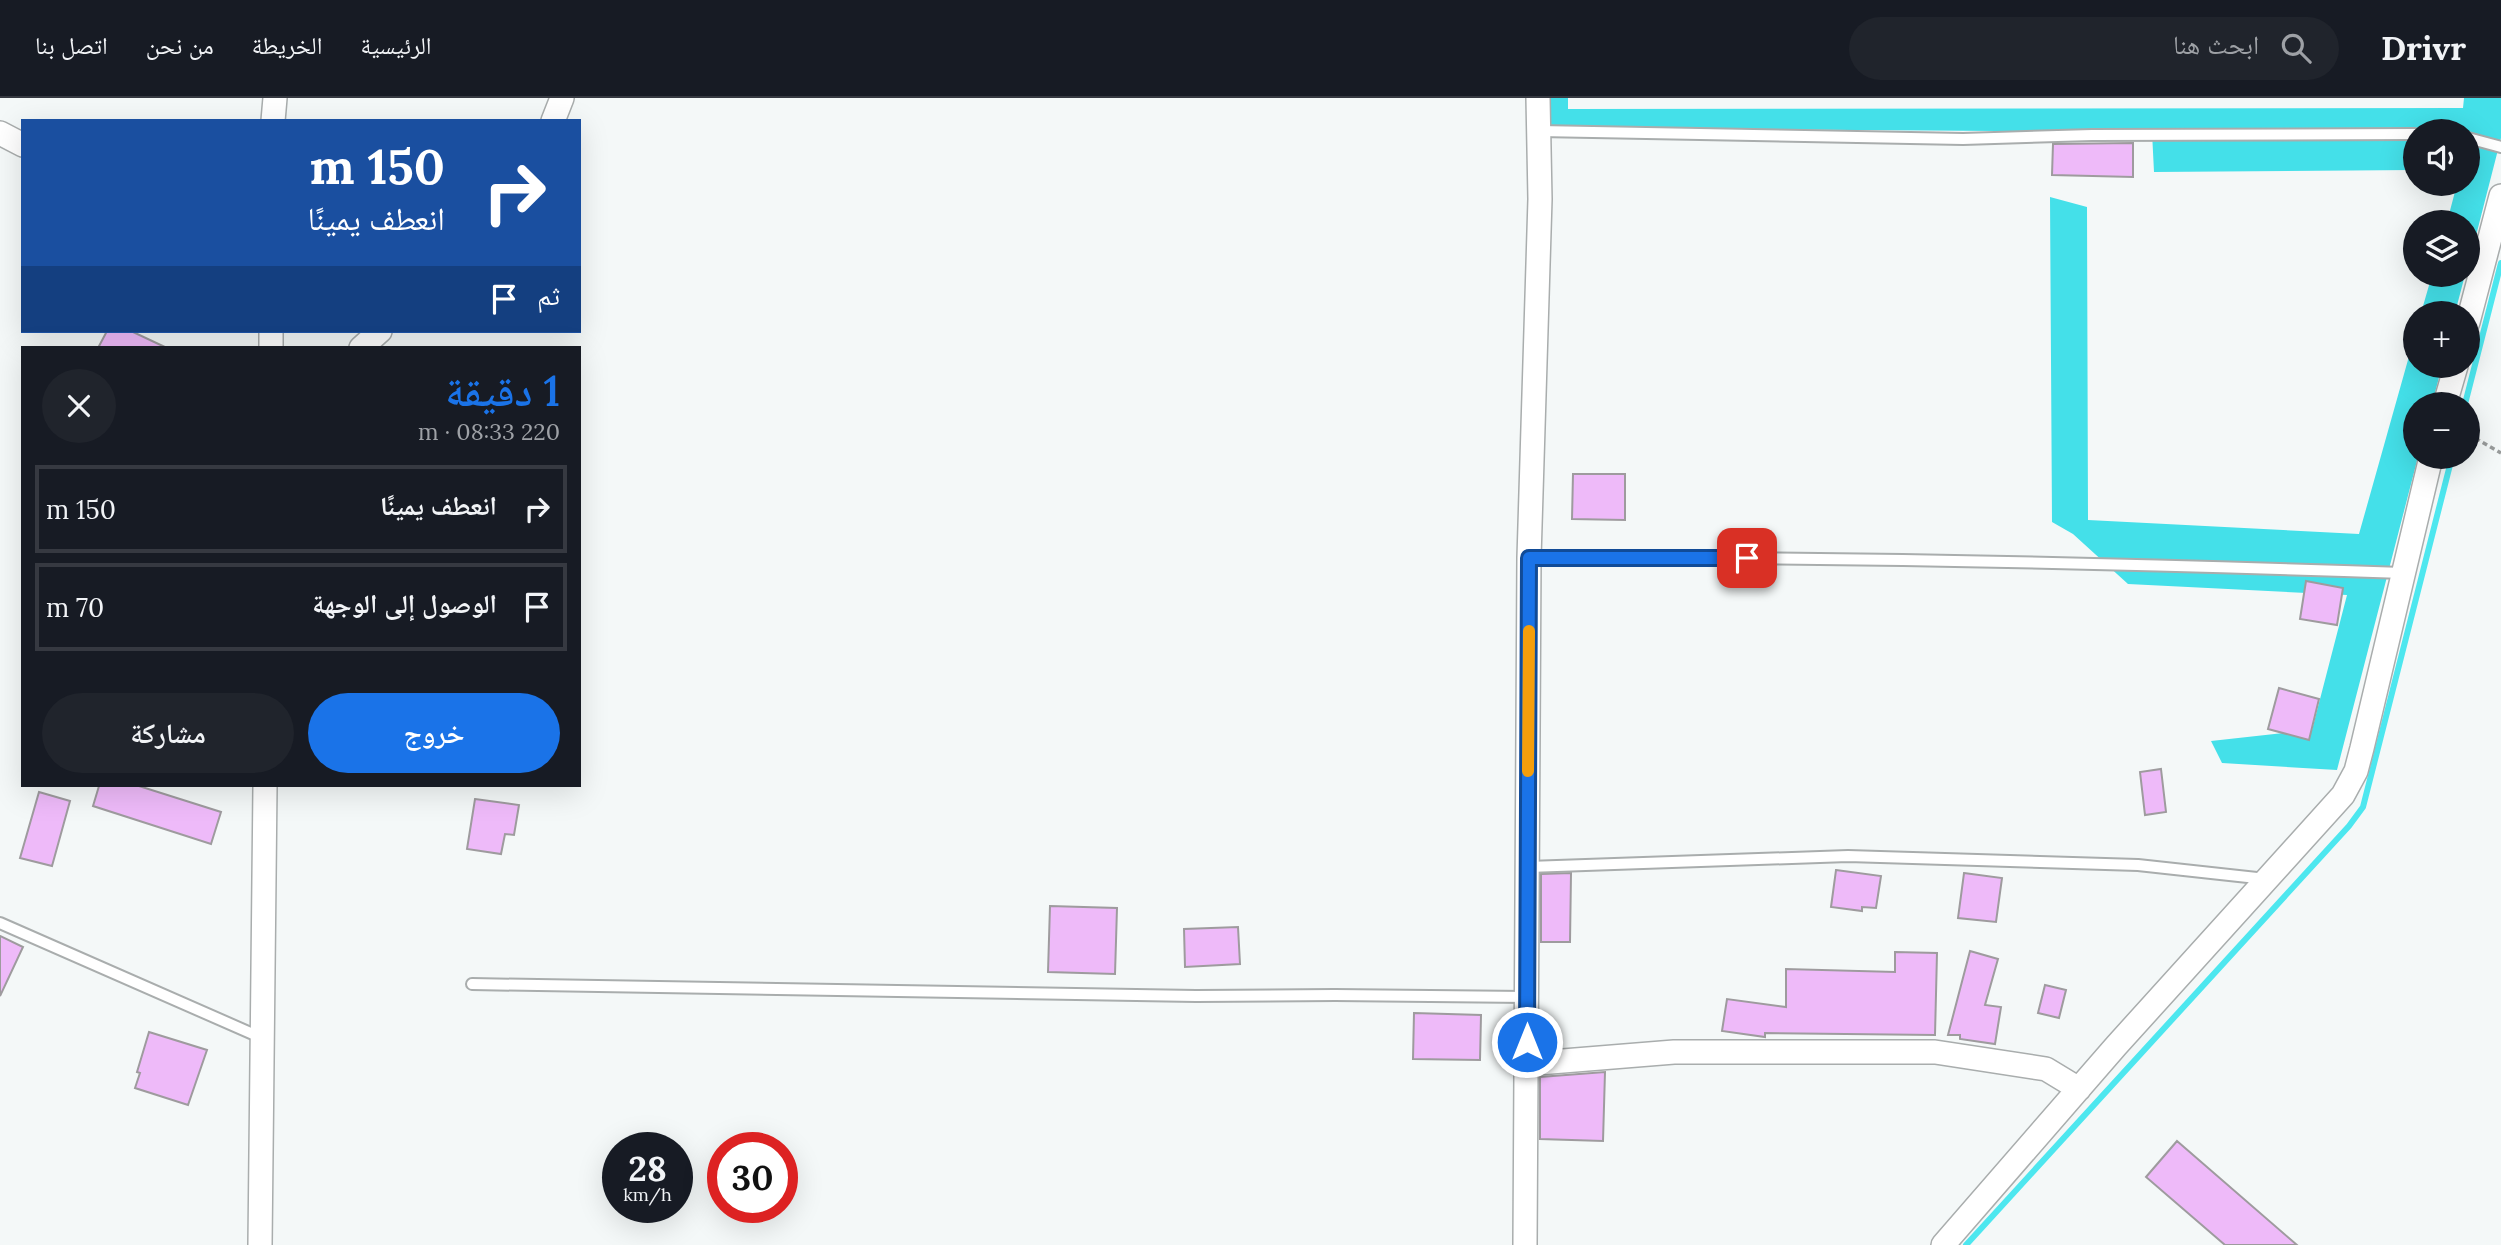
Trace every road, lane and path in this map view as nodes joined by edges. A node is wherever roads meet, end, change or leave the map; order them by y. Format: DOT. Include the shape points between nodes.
graph roads {
  1 [pos="562,98"];
  2 [pos="1538,98"];
  3 [pos="554,119"];
  4 [pos="1539,131"];
  5 [pos="0,133"];
  6 [pos="2403,134"];
  7 [pos="2480,141"];
  8 [pos="21,144"];
  9 [pos="2501,147"];
  10 [pos="2501,196"];
  11 [pos="2474,301"];
  12 [pos="378,333"];
  13 [pos="363,346"];
  14 [pos="2480,441"];
  15 [pos="2501,453"];
  16 [pos="2428,469"];
  17 [pos="1529,558"];
  18 [pos="2403,573"];
  19 [pos="265,787"];
  20 [pos="1528,867"];
  21 [pos="2267,879"];
  22 [pos="0,923"];
  23 [pos="472,984"];
  24 [pos="1527,997"];
  25 [pos="262,1038"];
  26 [pos="1526,1064"];
  27 [pos="2079,1089"];
  28 [pos="260,1245"];
  29 [pos="1525,1245"];
  30 [pos="1943,1245"];
  1 -- 3 [label="street"];
  2 -- 4 [label="street"];
  4 -- 6 [label="lane" via="1963,139"];
  4 -- 17 [label="street"];
  5 -- 8 [label="street"];
  7 -- 9 [label="lane"];
  10 -- 11 [label="street"];
  12 -- 13 [label="street"];
  14 -- 15 [label="path"];
  16 -- 18 [label="street"];
  17 -- 18 [label="lane" via="2117,563"];
  17 -- 20 [label="street"];
  18 -- 21 [label="street" via="2356,771 2330,812"];
  19 -- 25 [label="street"];
  20 -- 21 [label="lane" via="1848,856 2137,865"];
  20 -- 24 [label="street"];
  21 -- 27 [label="street"];
  22 -- 25 [label="lane"];
  23 -- 24 [label="lane"];
  24 -- 26 [label="street"];
  25 -- 28 [label="street"];
  26 -- 27 [label="street" via="1674,1052 1935,1052 2046,1069"];
  26 -- 29 [label="street"];
  27 -- 30 [label="street"];
}
